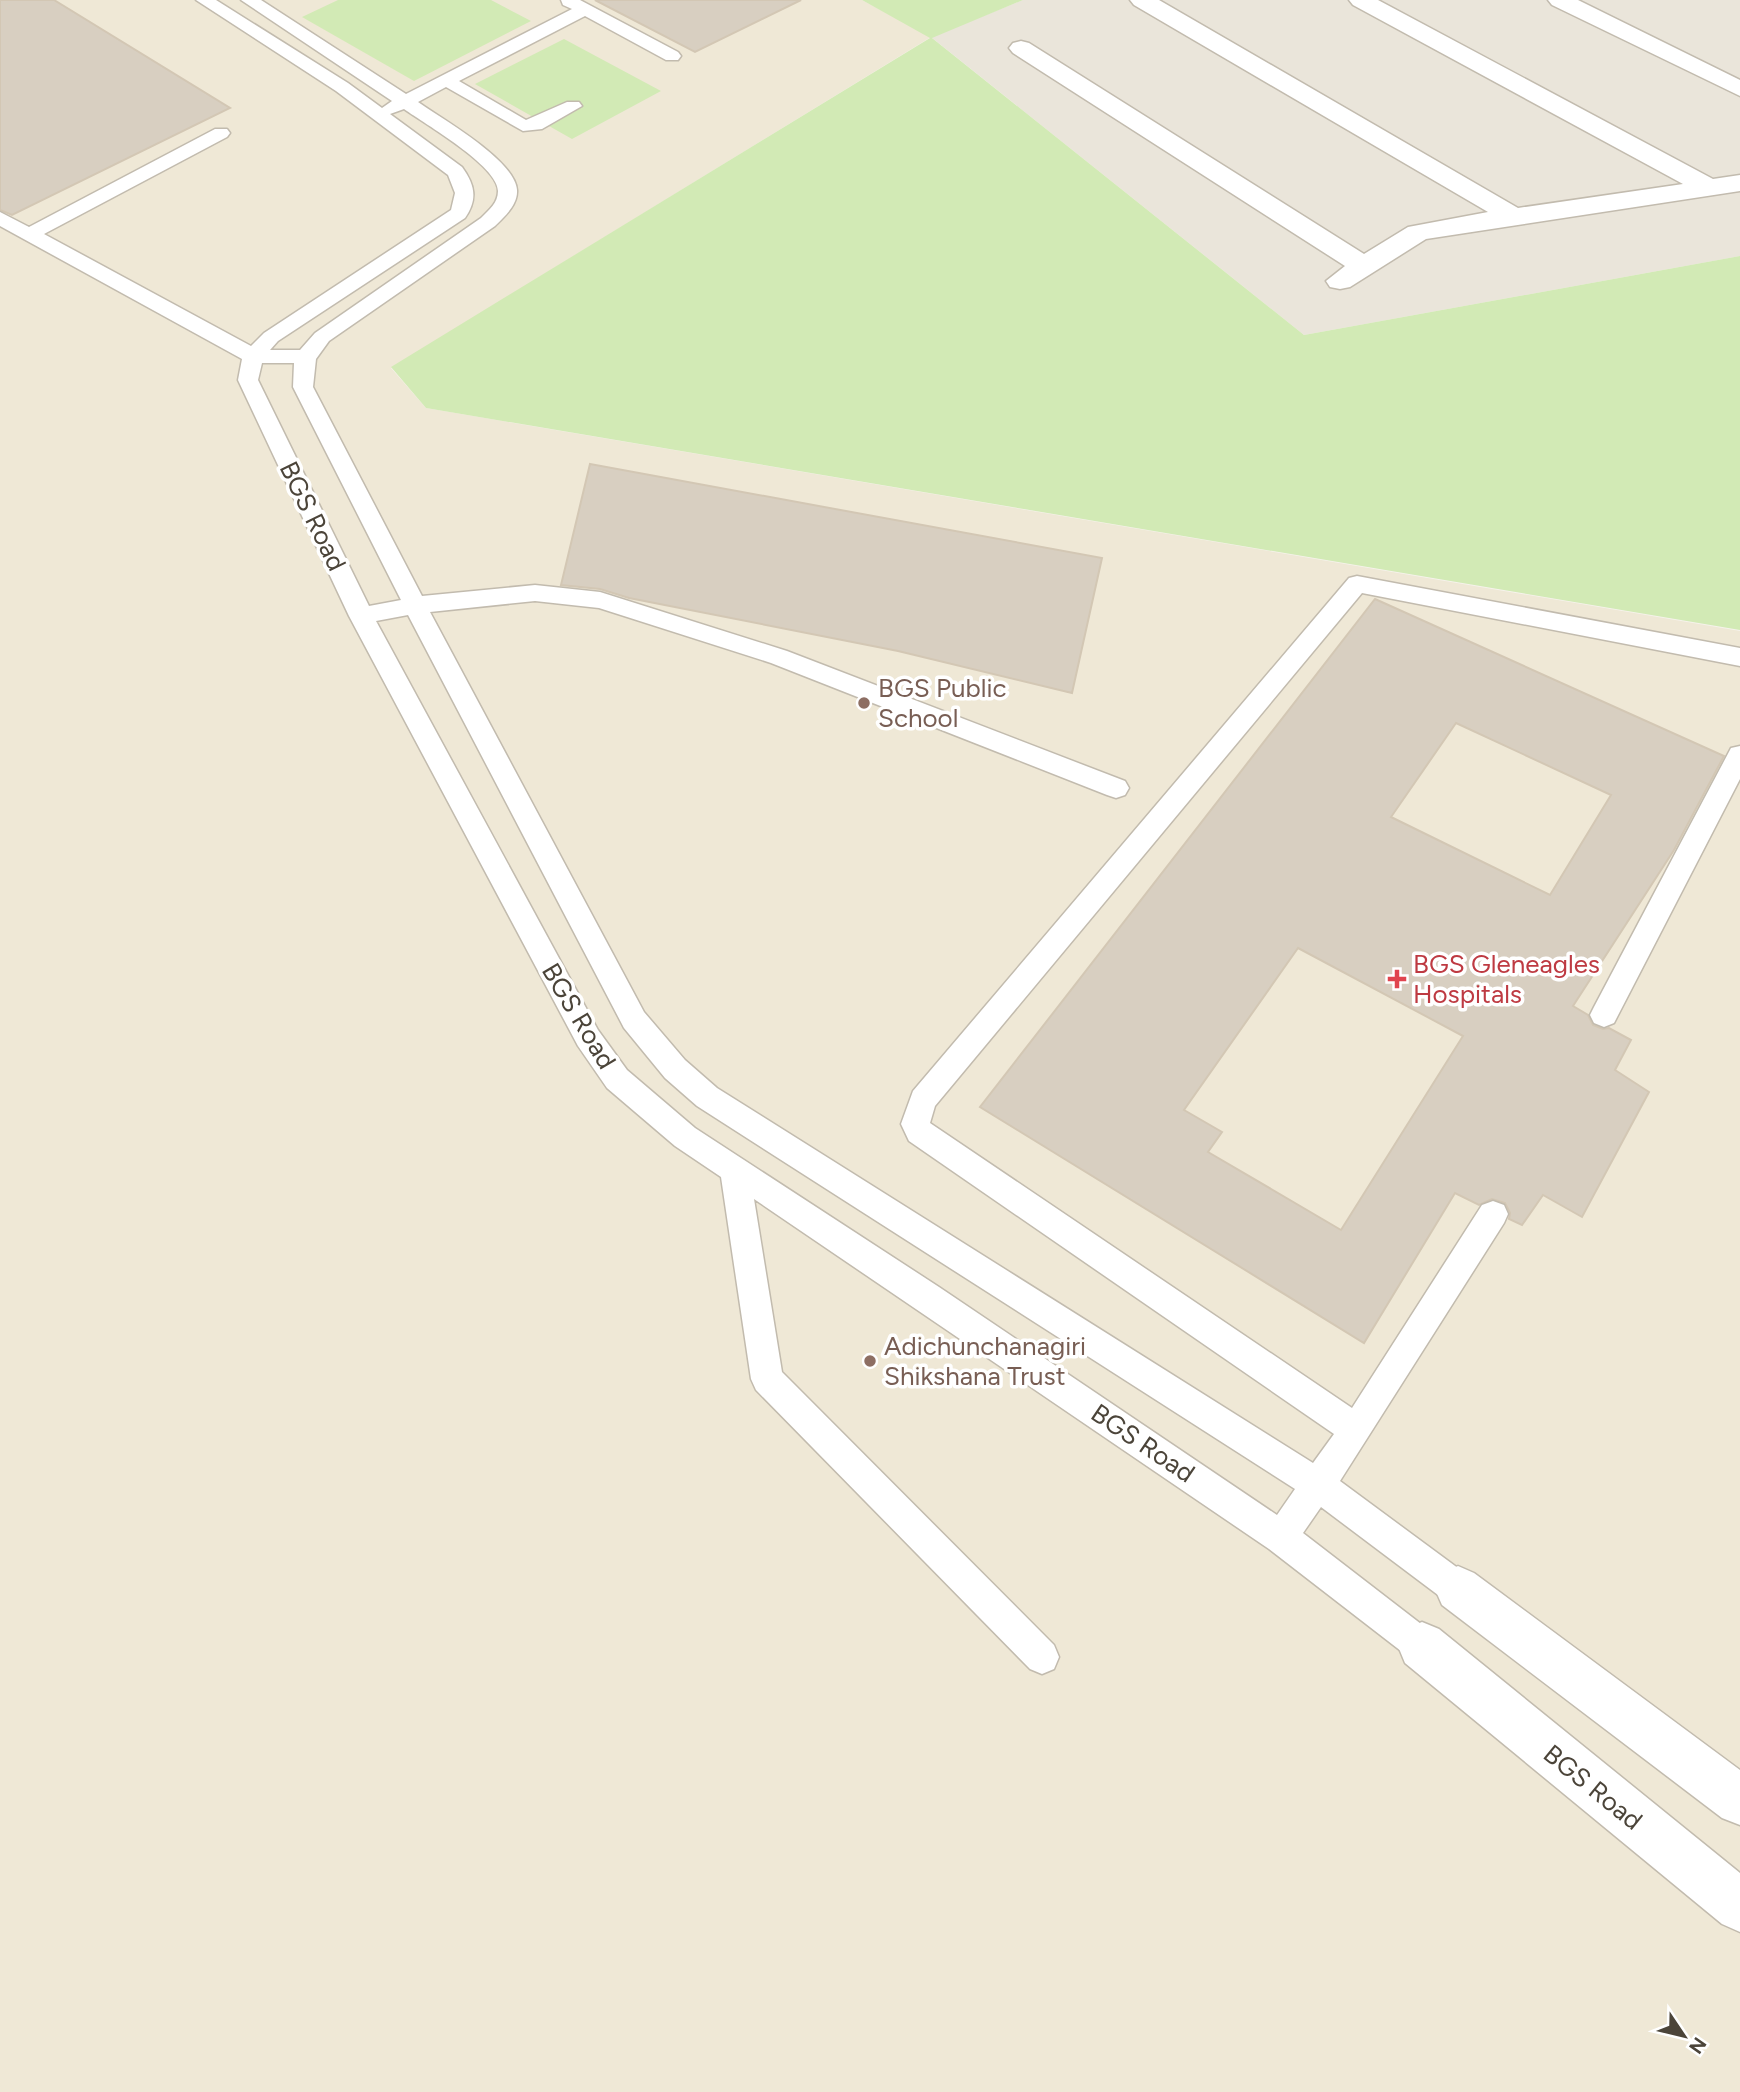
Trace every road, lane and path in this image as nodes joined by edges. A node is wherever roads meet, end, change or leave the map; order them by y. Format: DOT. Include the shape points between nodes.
graph roads {
  1 [pos="204,0"];
  2 [pos="566,0"];
  3 [pos="1142,0"];
  4 [pos="1362,0"];
  5 [pos="1560,0"];
  6 [pos="259,8"];
  7 [pos="584,10"];
  8 [pos="1021,48"];
  9 [pos="672,56"];
  10 [pos="446,80"];
  11 [pos="1740,89"];
  12 [pos="405,101"];
  13 [pos="573,106"];
  14 [pos="380,114"];
  15 [pos="221,133"];
  16 [pos="1740,183"];
  17 [pos="1710,188"];
  18 [pos="1513,216"];
  19 [pos="0,218"];
  20 [pos="28,234"];
  21 [pos="1364,266"];
  22 [pos="1340,281"];
  23 [pos="253,356"];
  24 [pos="306,357"];
  25 [pos="415,605"];
  26 [pos="362,616"];
  27 [pos="1740,657"];
  28 [pos="1740,755"];
  29 [pos="1116,788"];
  30 [pos="1604,1015"];
  31 [pos="735,1170"];
  32 [pos="1493,1214"];
  33 [pos="1356,1430"];
  34 [pos="1317,1485"];
  35 [pos="1281,1536"];
  36 [pos="1458,1589"];
  37 [pos="1422,1646"];
  38 [pos="1042,1657"];
  39 [pos="1740,1800"];
  40 [pos="1740,1906"];
  1 -- 6 [label="lane"];
  2 -- 7 [label="lane"];
  3 -- 18 [label="street"];
  4 -- 17 [label="street"];
  5 -- 11 [label="street"];
  6 -- 12 [label="lane"];
  6 -- 14 [label="lane"];
  7 -- 9 [label="lane"];
  7 -- 10 [label="lane"];
  8 -- 21 [label="street"];
  10 -- 12 [label="lane"];
  10 -- 13 [label="lane" via="523,126 536,125"];
  12 -- 14 [label="lane"];
  12 -- 24 [label="lane" via="494,165 508,187 508,200 488,222 322,337"];
  14 -- 23 [label="lane" via="455,171 466,194 464,204 449,222 271,337"];
  15 -- 20 [label="lane"];
  16 -- 17 [label="street"];
  17 -- 18 [label="street"];
  18 -- 21 [label="street" via="1418,233"];
  19 -- 20 [label="lane"];
  20 -- 23 [label="lane"];
  21 -- 22 [label="street"];
  23 -- 24 [label="lane"];
  23 -- 26 [label="lane, BGS Road" via="248,380"];
  24 -- 25 [label="lane, BGS Road" via="303,387"];
  25 -- 26 [label="lane"];
  25 -- 29 [label="lane" via="535,593 600,600 779,657"];
  25 -- 34 [label="lane, BGS Road" via="634,1020 675,1069 707,1097"];
  26 -- 31 [label="lane, BGS Road" via="588,1038 617,1079 652,1111"];
  27 -- 33 [label="lane" via="1357,584 923,1100 915,1124 919,1132"];
  28 -- 30 [label="lane"];
  31 -- 35 [label="lane, BGS Road"];
  31 -- 38 [label="lane" via="767,1379"];
  32 -- 33 [label="lane"];
  33 -- 34 [label="lane"];
  34 -- 35 [label="lane"];
  34 -- 36 [label="lane, BGS Road"];
  35 -- 37 [label="lane, BGS Road"];
  36 -- 39 [label="street, BGS Road"];
  37 -- 40 [label="street, BGS Road"];
}
